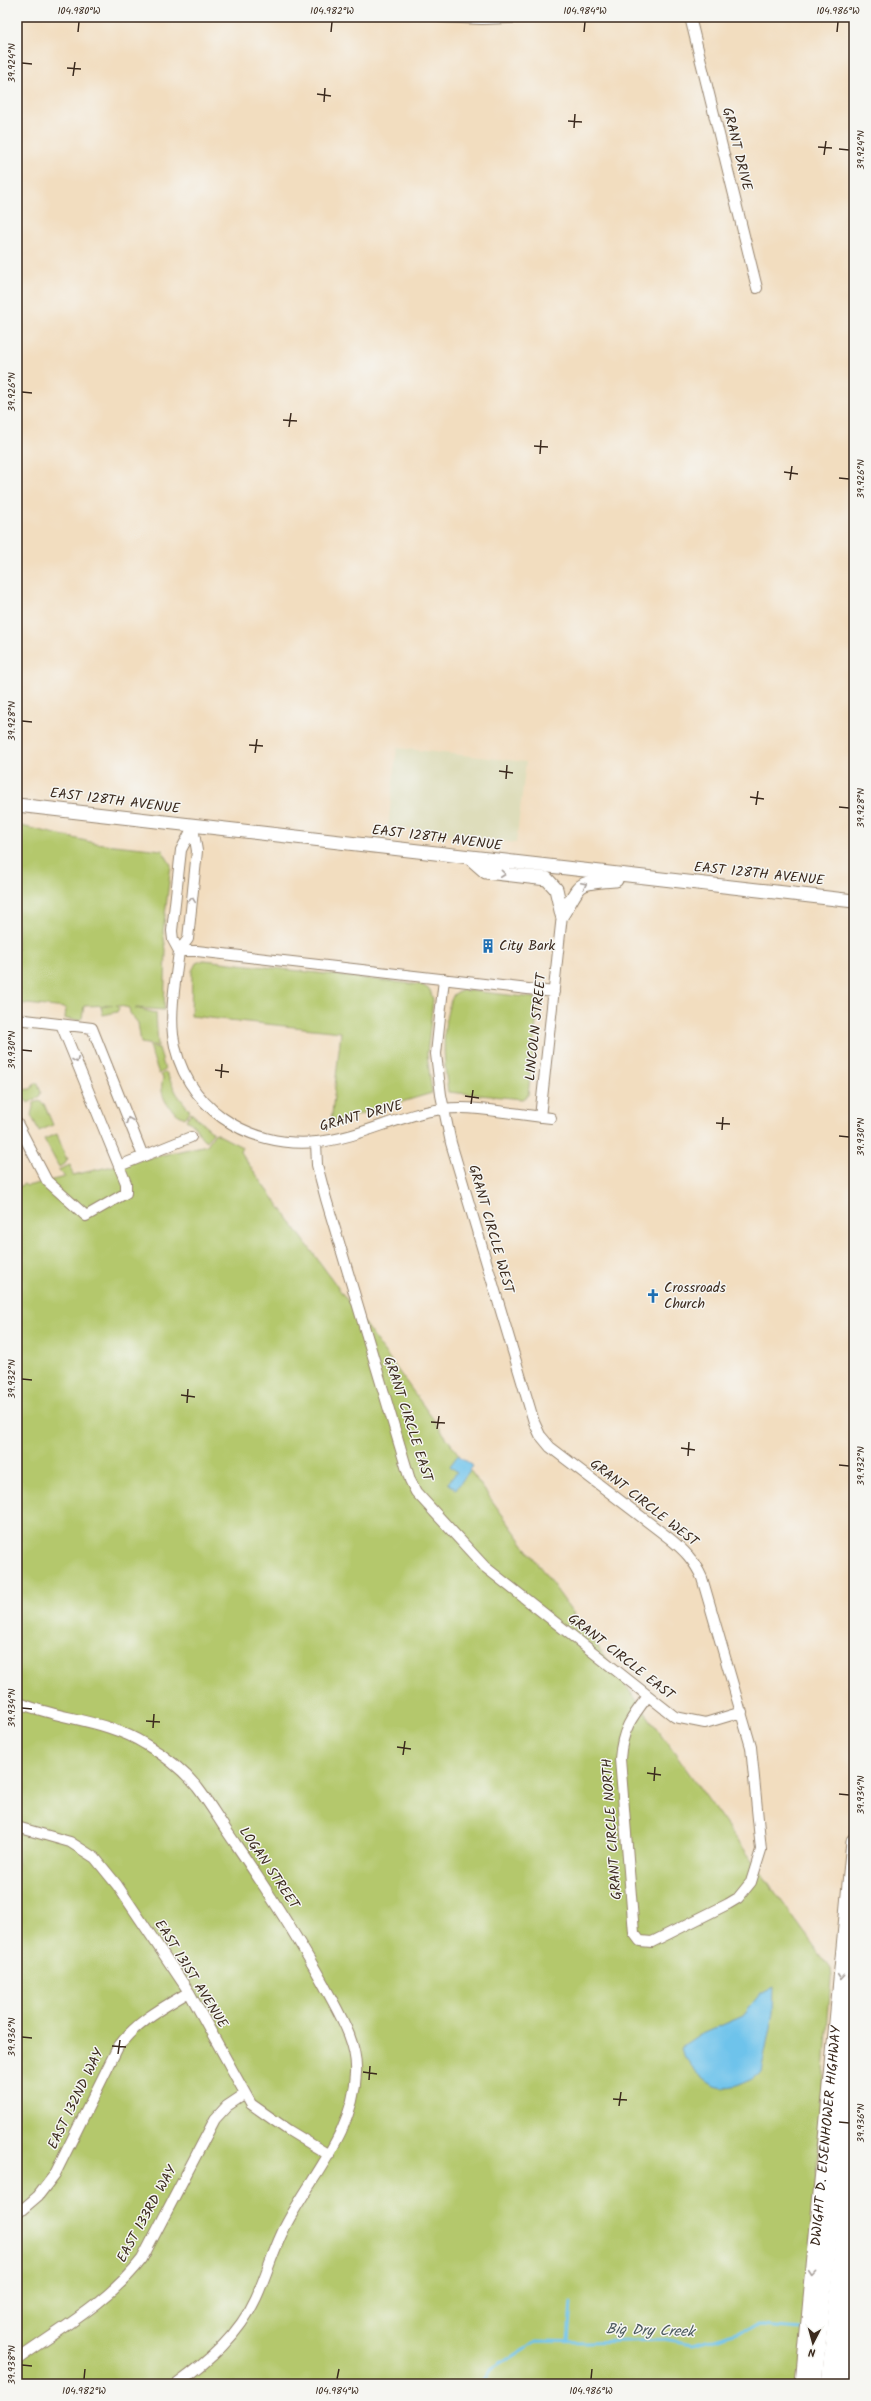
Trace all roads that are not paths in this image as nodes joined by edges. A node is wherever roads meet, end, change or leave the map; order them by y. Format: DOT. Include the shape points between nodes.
graph roads {
  1 [pos="440,17"];
  2 [pos="528,17"];
  3 [pos="690,17"];
  4 [pos="758,288"];
  5 [pos="17,805"];
  6 [pos="193,827"];
  7 [pos="470,858"];
  8 [pos="645,877"];
  9 [pos="854,901"];
  10 [pos="562,915"];
  11 [pos="179,951"];
  12 [pos="444,979"];
  13 [pos="554,992"];
  14 [pos="17,1019"];
  15 [pos="61,1024"];
  16 [pos="444,1109"];
  17 [pos="540,1117"];
  18 [pos="551,1118"];
  19 [pos="17,1123"];
  20 [pos="191,1137"];
  21 [pos="316,1142"];
  22 [pos="143,1156"];
  23 [pos="119,1166"];
  24 [pos="648,1696"];
  25 [pos="17,1702"];
  26 [pos="742,1712"];
  27 [pos="17,1827"];
  28 [pos="854,1841"];
  29 [pos="640,1941"];
  30 [pos="854,1983"];
  31 [pos="189,1992"];
  32 [pos="245,2094"];
  33 [pos="854,2121"];
  34 [pos="329,2155"];
  35 [pos="17,2214"];
  36 [pos="854,2255"];
  37 [pos="830,2306"];
  38 [pos="825,2354"];
  39 [pos="17,2360"];
  40 [pos="177,2384"];
  41 [pos="803,2384"];
  42 [pos="814,2384"];
  43 [pos="829,2384"];
  44 [pos="843,2384"];
  1 -- 2 [label="street"];
  3 -- 4 [label="street, GRANT DRIVE"];
  5 -- 6 [label="main road, EAST 128TH AVENUE"];
  6 -- 7 [label="main road, EAST 128TH AVENUE"];
  11 -- 6 [label="street, GRANT DRIVE, one-way" via="188,938 198,851"];
  6 -- 11 [label="street, GRANT DRIVE" via="181,850 172,931 173,940"];
  7 -- 8 [label="main road, EAST 128TH AVENUE"];
  7 -- 10 [label="main road, one-way" via="486,872 547,879 556,889"];
  8 -- 9 [label="main road, EAST 128TH AVENUE"];
  10 -- 8 [label="main road, one-way" via="572,895 582,885"];
  10 -- 13 [label="street, LINCOLN STREET"];
  11 -- 12 [label="street"];
  11 -- 21 [label="street, GRANT DRIVE" via="173,1034 180,1064 191,1086 218,1115 241,1129 257,1136"];
  12 -- 13 [label="street"];
  12 -- 16 [label="street, GRANT CIRCLE WEST" via="436,1054"];
  13 -- 17 [label="street, LINCOLN STREET"];
  14 -- 15 [label="street"];
  22 -- 15 [label="street, one-way" via="92,1028"];
  15 -- 23 [label="street, one-way"];
  16 -- 17 [label="street, GRANT DRIVE" via="465,1108"];
  16 -- 21 [label="street, GRANT DRIVE" via="345,1137"];
  16 -- 26 [label="street, GRANT CIRCLE WEST" via="460,1172 540,1435 550,1447 669,1538 696,1564"];
  17 -- 18 [label="street, GRANT DRIVE"];
  19 -- 23 [label="street" via="47,1181 86,1216 126,1194 126,1183"];
  20 -- 22 [label="street"];
  21 -- 24 [label="street, GRANT CIRCLE EAST" via="317,1165 326,1199 410,1480 416,1492 485,1567"];
  22 -- 23 [label="street"];
  24 -- 26 [label="street, GRANT CIRCLE EAST" via="675,1717 690,1721 705,1723"];
  24 -- 29 [label="street, GRANT CIRCLE NORTH" via="627,1725 621,1742 620,1758 634,1933"];
  25 -- 34 [label="street, LOGAN STREET" via="31,1708 119,1730 167,1758 197,1787 262,1882 308,1956 340,2015 355,2056 357,2070 352,2103"];
  26 -- 29 [label="street, GRANT CIRCLE WEST" via="751,1747 761,1850 756,1870 744,1891 728,1904 665,1938 652,1942"];
  27 -- 31 [label="street, EAST 131ST AVENUE" via="70,1842 95,1858 117,1885"];
  28 -- 37 [label="highway, DWIGHT D. EISENHOWER HIGHWAY, one-way"];
  30 -- 37 [label="highway"];
  31 -- 32 [label="street, EAST 131ST AVENUE"];
  31 -- 35 [label="street, EAST 132ND WAY" via="146,2018 125,2036 55,2174 38,2196"];
  32 -- 34 [label="street, EAST 131ST AVENUE" via="251,2104 263,2114"];
  32 -- 39 [label="street, EAST 133RD WAY" via="227,2106 215,2119 145,2252 131,2273 109,2295"];
  33 -- 37 [label="highway"];
  34 -- 40 [label="street, LOGAN STREET" via="287,2223 255,2300 239,2326 214,2356"];
  36 -- 37 [label="highway, DWIGHT D. EISENHOWER HIGHWAY"];
  37 -- 38 [label="highway, DWIGHT D. EISENHOWER HIGHWAY"];
  37 -- 38 [label="highway, DWIGHT D. EISENHOWER HIGHWAY"];
  38 -- 41 [label="highway, DWIGHT D. EISENHOWER HIGHWAY"];
  38 -- 42 [label="highway"];
  38 -- 43 [label="highway"];
  38 -- 44 [label="highway, DWIGHT D. EISENHOWER HIGHWAY"];
}
